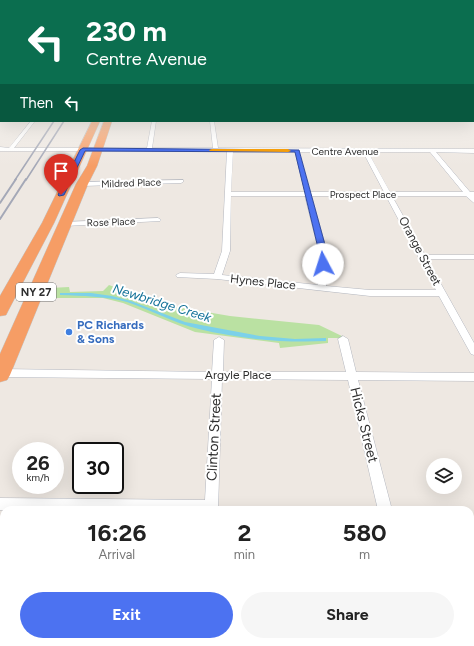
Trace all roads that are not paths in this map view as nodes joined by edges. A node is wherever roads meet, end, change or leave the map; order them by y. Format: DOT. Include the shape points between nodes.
graph roads {
  1 [pos="32,122"];
  2 [pos="96,122"];
  3 [pos="108,122"];
  4 [pos="154,122"];
  5 [pos="212,122"];
  6 [pos="0,149"];
  7 [pos="10,149"];
  8 [pos="83,150"];
  9 [pos="96,150"];
  10 [pos="149,150"];
  11 [pos="216,150"];
  12 [pos="230,150"];
  13 [pos="297,151"];
  14 [pos="365,151"];
  15 [pos="432,151"];
  16 [pos="474,151"];
  17 [pos="181,181"];
  18 [pos="82,184"];
  19 [pos="228,194"];
  20 [pos="308,194"];
  21 [pos="388,194"];
  22 [pos="471,194"];
  23 [pos="474,201"];
  24 [pos="158,220"];
  25 [pos="65,224"];
  26 [pos="423,257"];
  27 [pos="474,257"];
  28 [pos="180,275"];
  29 [pos="217,277"];
  30 [pos="322,288"];
  31 [pos="442,294"];
  32 [pos="0,312"];
  33 [pos="343,339"];
  34 [pos="219,340"];
  35 [pos="474,352"];
  36 [pos="1,374"];
  37 [pos="217,375"];
  38 [pos="352,376"];
  39 [pos="474,377"];
  40 [pos="0,504"];
  41 [pos="106,506"];
  42 [pos="211,506"];
  43 [pos="384,506"];
  1 -- 7 [label="street"];
  2 -- 8 [label="highway, NY 27"];
  3 -- 9 [label="highway, NY 27"];
  4 -- 10 [label="street"];
  5 -- 11 [label="street"];
  6 -- 7 [label="street, Centre Avenue"];
  7 -- 8 [label="street, Centre Avenue"];
  8 -- 9 [label="street, Centre Avenue"];
  8 -- 32 [label="highway, NY 27" via="48,223"];
  9 -- 10 [label="street, Centre Avenue"];
  9 -- 18 [label="highway, NY 27" via="92,166"];
  10 -- 11 [label="street, Centre Avenue"];
  11 -- 12 [label="street, Centre Avenue"];
  12 -- 13 [label="street, Centre Avenue"];
  12 -- 19 [label="street"];
  13 -- 14 [label="street, Centre Avenue"];
  13 -- 20 [label="street"];
  14 -- 15 [label="street, Centre Avenue"];
  14 -- 21 [label="street, Orange Street"];
  15 -- 16 [label="street, Centre Avenue"];
  15 -- 22 [label="street"];
  17 -- 18 [label="street, Mildred Place"];
  18 -- 25 [label="highway, NY 27"];
  19 -- 20 [label="street, Prospect Place"];
  19 -- 29 [label="street" via="226,251"];
  20 -- 21 [label="street, Prospect Place"];
  20 -- 30 [label="street" via="323,252"];
  21 -- 22 [label="street, Prospect Place"];
  21 -- 26 [label="street, Orange Street"];
  22 -- 23 [label="street"];
  24 -- 25 [label="street, Rose Place"];
  25 -- 36 [label="highway, NY 27"];
  26 -- 27 [label="street"];
  26 -- 31 [label="street, Orange Street"];
  28 -- 29 [label="street, Hynes Place"];
  29 -- 30 [label="street, Hynes Place"];
  30 -- 31 [label="street, Hynes Place" via="370,293"];
  31 -- 35 [label="street, Orange Street"];
  33 -- 38 [label="street, Hicks Street"];
  34 -- 37 [label="street, Clinton Street"];
  36 -- 37 [label="street, Argyle Place"];
  37 -- 38 [label="street, Argyle Place"];
  37 -- 42 [label="street, Clinton Street"];
  38 -- 39 [label="street, Argyle Place"];
  38 -- 43 [label="street, Hicks Street"];
  40 -- 41 [label="street"];
}
